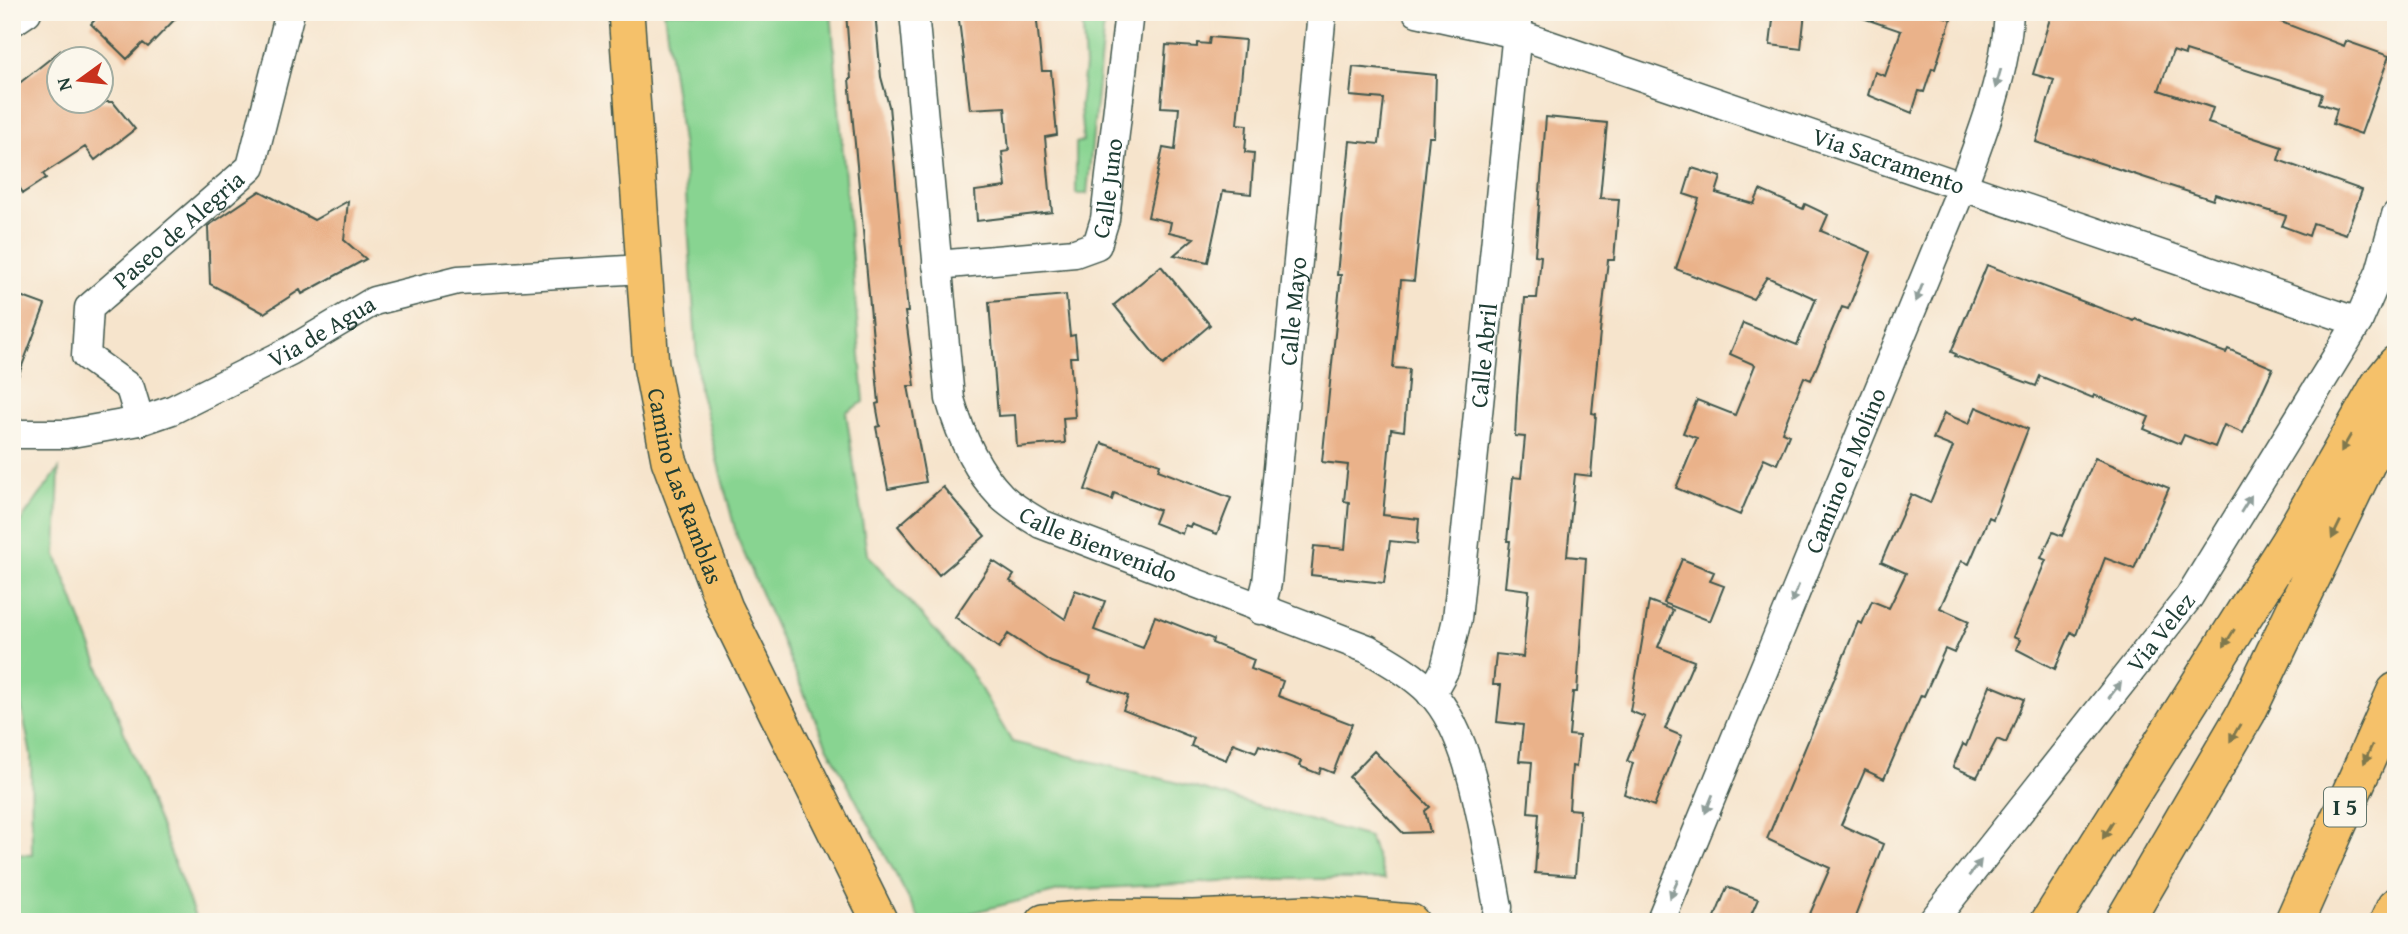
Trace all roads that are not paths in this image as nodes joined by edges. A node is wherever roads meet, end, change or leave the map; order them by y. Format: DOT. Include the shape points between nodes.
graph roads {
  1 [pos="27,12"];
  2 [pos="290,12"];
  3 [pos="626,12"];
  4 [pos="914,12"];
  5 [pos="1129,12"];
  6 [pos="1321,12"];
  7 [pos="1417,12"];
  8 [pos="2008,12"];
  9 [pos="12,22"];
  10 [pos="1518,23"];
  11 [pos="1963,186"];
  12 [pos="2396,215"];
  13 [pos="937,265"];
  14 [pos="643,269"];
  15 [pos="2358,322"];
  16 [pos="2396,365"];
  17 [pos="2396,401"];
  18 [pos="140,421"];
  19 [pos="12,434"];
  20 [pos="1261,610"];
  21 [pos="2396,692"];
  22 [pos="1432,694"];
  23 [pos="2396,906"];
  24 [pos="880,922"];
  25 [pos="1044,922"];
  26 [pos="1411,922"];
  27 [pos="1496,922"];
  28 [pos="1660,922"];
  29 [pos="1932,922"];
  30 [pos="2050,922"];
  31 [pos="2124,922"];
  32 [pos="2294,922"];
  33 [pos="2389,922"];
  1 -- 9 [label="street"];
  2 -- 18 [label="street, Paseo de Alegria" via="251,167 89,308 86,356 130,388"];
  3 -- 14 [label="main road, Camino Las Ramblas"];
  4 -- 13 [label="street, Calle Bienvenido"];
  5 -- 13 [label="street, Calle Juno" via="1105,219 1097,245 1075,253"];
  6 -- 20 [label="street, Calle Mayo"];
  7 -- 10 [label="street, Via Sacramento"];
  8 -- 11 [label="street, Camino el Molino, one-way" via="2003,62"];
  10 -- 11 [label="street, Via Sacramento"];
  10 -- 22 [label="street, Calle Abril" via="1457,619 1445,669"];
  11 -- 15 [label="street, Via Sacramento"];
  11 -- 28 [label="street, Camino el Molino, one-way"];
  12 -- 15 [label="street, Via Velez" via="2380,272"];
  13 -- 20 [label="street, Calle Bienvenido" via="950,399 976,463 1001,497 1041,524"];
  14 -- 18 [label="street, Via de Agua" via="458,280 374,301 290,351 172,410"];
  14 -- 24 [label="main road, Camino Las Ramblas" via="651,365 669,460 725,608"];
  29 -- 15 [label="street, Via Velez, one-way" via="2189,597"];
  16 -- 30 [label="highway, one-way"];
  17 -- 31 [label="highway, one-way" via="2246,713"];
  18 -- 19 [label="street, Via de Agua" via="66,434"];
  20 -- 22 [label="street, Calle Bienvenido" via="1368,649"];
  21 -- 32 [label="highway, I 5, one-way"];
  22 -- 27 [label="street, Calle Bienvenido" via="1455,729 1474,785 1498,907"];
  23 -- 33 [label="highway"];
  25 -- 26 [label="main road" via="1307,913"];
}
